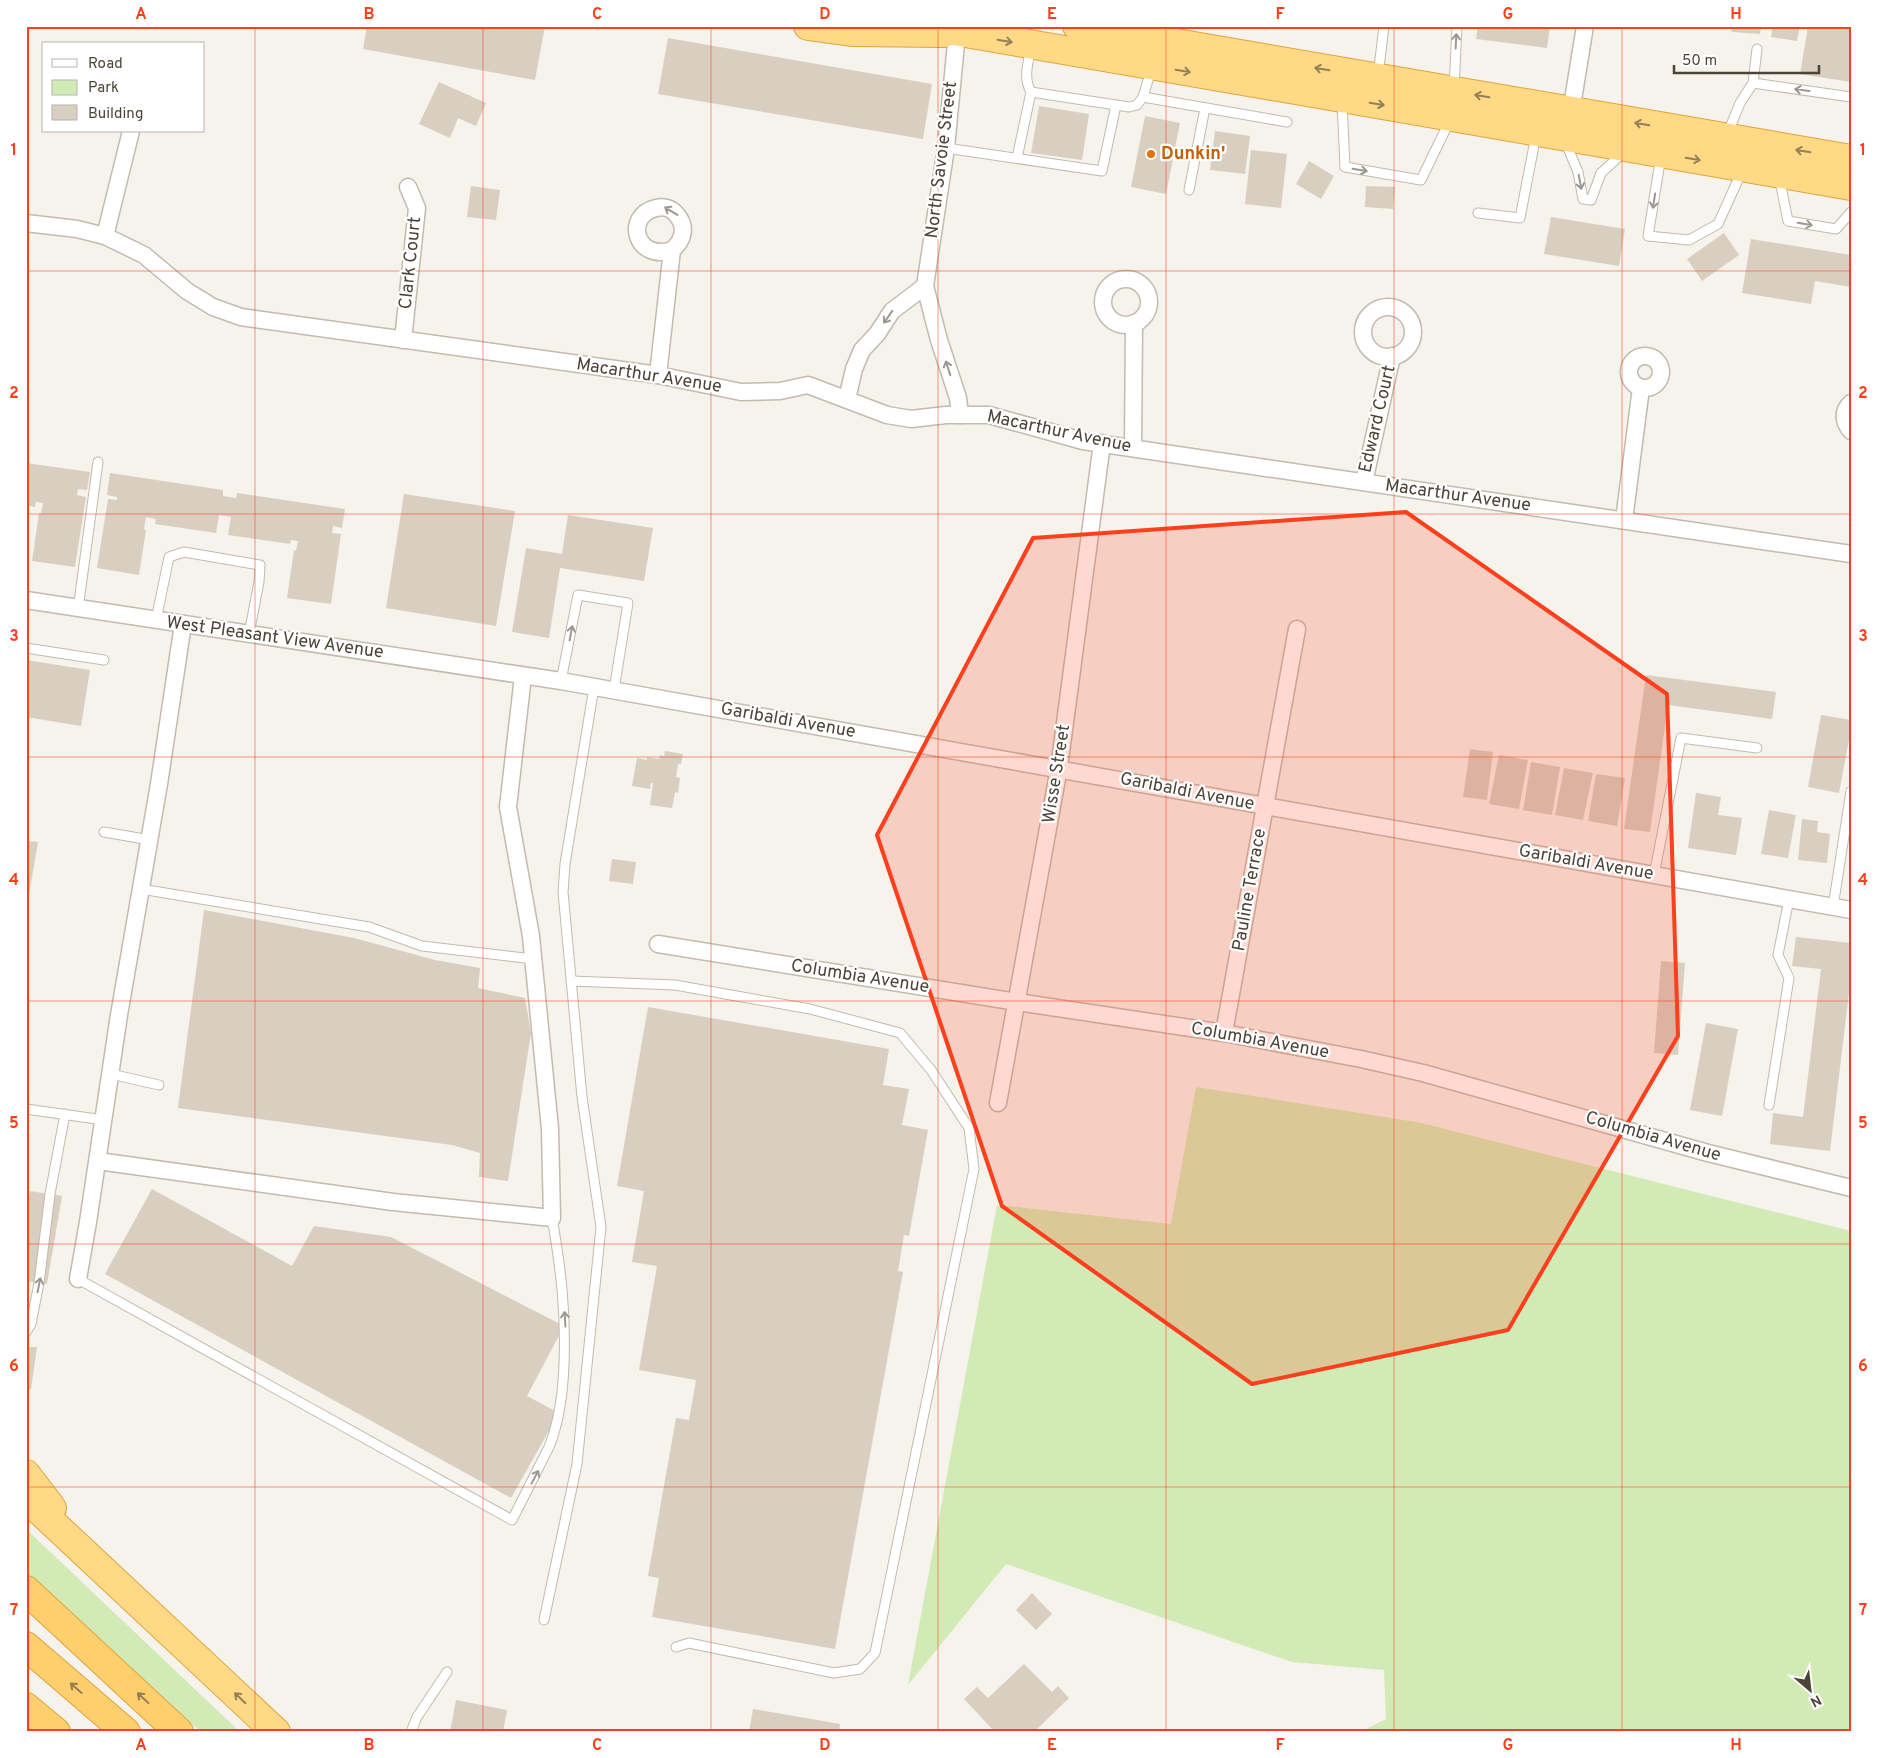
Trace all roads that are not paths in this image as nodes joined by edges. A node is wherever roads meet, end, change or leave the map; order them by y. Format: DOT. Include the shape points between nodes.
graph roads {
  1 [pos="808,26"];
  2 [pos="925,26"];
  3 [pos="1077,26"];
  4 [pos="1384,26"];
  5 [pos="1457,26"];
  6 [pos="1586,26"];
  7 [pos="957,33"];
  8 [pos="1032,45"];
  9 [pos="1757,49"];
  10 [pos="1152,66"];
  11 [pos="1378,78"];
  12 [pos="1753,83"];
  13 [pos="1031,92"];
  14 [pos="1143,97"];
  15 [pos="1851,97"];
  16 [pos="1342,99"];
  17 [pos="1453,104"];
  18 [pos="1116,105"];
  19 [pos="1206,108"];
  20 [pos="1287,122"];
  21 [pos="1557,127"];
  22 [pos="131,132"];
  23 [pos="1726,138"];
  24 [pos="946,148"];
  25 [pos="1629,148"];
  26 [pos="1662,153"];
  27 [pos="1017,158"];
  28 [pos="1851,159"];
  29 [pos="1744,167"];
  30 [pos="1778,173"];
  31 [pos="1851,186"];
  32 [pos="408,187"];
  33 [pos="1189,190"];
  34 [pos="1851,212"];
  35 [pos="1478,213"];
  36 [pos="26,223"];
  37 [pos="105,236"];
  38 [pos="672,250"];
  39 [pos="925,286"];
  40 [pos="1134,323"];
  41 [pos="403,340"];
  42 [pos="1392,356"];
  43 [pos="658,376"];
  44 [pos="1641,388"];
  45 [pos="847,399"];
  46 [pos="1851,403"];
  47 [pos="960,415"];
  48 [pos="1851,431"];
  49 [pos="1102,443"];
  50 [pos="1133,448"];
  51 [pos="98,462"];
  52 [pos="1364,482"];
  53 [pos="1624,520"];
  54 [pos="1851,554"];
  55 [pos="26,600"];
  56 [pos="78,609"];
  57 [pos="156,620"];
  58 [pos="183,624"];
  59 [pos="1296,629"];
  60 [pos="249,634"];
  61 [pos="26,648"];
  62 [pos="104,660"];
  63 [pos="523,676"];
  64 [pos="562,681"];
  65 [pos="594,687"];
  66 [pos="614,690"];
  67 [pos="1757,748"];
  68 [pos="1060,768"];
  69 [pos="1851,790"];
  70 [pos="1265,806"];
  71 [pos="104,832"];
  72 [pos="150,840"];
  73 [pos="1654,875"];
  74 [pos="141,889"];
  75 [pos="1789,899"];
  76 [pos="1833,907"];
  77 [pos="1851,910"];
  78 [pos="658,944"];
  79 [pos="533,959"];
  80 [pos="571,981"];
  81 [pos="1017,1002"];
  82 [pos="1224,1033"];
  83 [pos="111,1074"];
  84 [pos="159,1085"];
  85 [pos="998,1103"];
  86 [pos="1769,1105"];
  87 [pos="26,1109"];
  88 [pos="65,1114"];
  89 [pos="104,1120"];
  90 [pos="98,1160"];
  91 [pos="1851,1188"];
  92 [pos="552,1218"];
  93 [pos="78,1279"];
  94 [pos="26,1332"];
  95 [pos="26,1474"];
  96 [pos="26,1498"];
  97 [pos="26,1590"];
  98 [pos="544,1620"];
  99 [pos="182,1642"];
  100 [pos="26,1646"];
  101 [pos="676,1647"];
  102 [pos="447,1672"];
  103 [pos="26,1707"];
  104 [pos="56,1732"];
  105 [pos="126,1732"];
  106 [pos="178,1732"];
  107 [pos="276,1732"];
  108 [pos="411,1732"];
  1 -- 7 [label="highway" via="852,32"];
  2 -- 7 [label="highway"];
  11 -- 3 [label="highway, one-way"];
  4 -- 11 [label="lane"];
  17 -- 5 [label="lane, one-way"];
  6 -- 21 [label="street"];
  7 -- 8 [label="highway, one-way"];
  7 -- 24 [label="street, North Savoie Street"];
  8 -- 10 [label="highway"];
  8 -- 13 [label="lane" via="1026,76"];
  9 -- 12 [label="lane"];
  10 -- 14 [label="lane"];
  10 -- 16 [label="highway, one-way"];
  11 -- 17 [label="highway"];
  15 -- 12 [label="lane, one-way"];
  12 -- 23 [label="lane" via="1740,103"];
  13 -- 18 [label="lane"];
  13 -- 27 [label="lane"];
  14 -- 18 [label="lane" via="1137,105"];
  14 -- 19 [label="lane"];
  16 -- 17 [label="highway, one-way"];
  16 -- 17 [label="lane, one-way" via="1345,167 1422,180"];
  21 -- 17 [label="highway, one-way"];
  17 -- 21 [label="highway"];
  18 -- 27 [label="lane" via="1102,171"];
  19 -- 20 [label="lane"];
  19 -- 33 [label="lane"];
  23 -- 21 [label="highway, one-way"];
  21 -- 25 [label="highway"];
  21 -- 25 [label="lane, one-way" via="1578,172 1583,199 1591,200 1602,173"];
  21 -- 35 [label="lane" via="1520,218"];
  22 -- 37 [label="street"];
  28 -- 23 [label="highway, one-way"];
  24 -- 27 [label="lane"];
  24 -- 39 [label="street, North Savoie Street"];
  25 -- 26 [label="highway"];
  26 -- 29 [label="highway, one-way"];
  26 -- 29 [label="lane, one-way" via="1648,236 1689,240 1718,224"];
  29 -- 30 [label="highway"];
  30 -- 31 [label="highway"];
  30 -- 34 [label="lane, one-way" via="1788,221 1836,229"];
  32 -- 41 [label="street, Clark Court" via="417,208"];
  36 -- 37 [label="street, Macarthur Avenue"];
  37 -- 41 [label="street, Macarthur Avenue" via="144,255 213,307 242,317"];
  38 -- 43 [label="street"];
  39 -- 45 [label="street, one-way" via="892,311 862,350"];
  47 -- 39 [label="street, North Savoie Street, one-way" via="958,398"];
  40 -- 50 [label="street"];
  41 -- 43 [label="street, Macarthur Avenue"];
  42 -- 52 [label="street, Edward Court"];
  43 -- 45 [label="street, Macarthur Avenue" via="741,392 780,391 808,385"];
  44 -- 53 [label="street"];
  45 -- 47 [label="street, Macarthur Avenue" via="887,415 910,419"];
  46 -- 48 [label="street" via="1844,420"];
  47 -- 49 [label="street, Macarthur Avenue" via="990,415 1083,441"];
  49 -- 50 [label="street, Macarthur Avenue"];
  49 -- 68 [label="street, Wisse Street"];
  50 -- 52 [label="street, Macarthur Avenue"];
  51 -- 56 [label="lane"];
  52 -- 53 [label="street, Macarthur Avenue"];
  53 -- 54 [label="street, Macarthur Avenue"];
  55 -- 56 [label="street, West Pleasant View Avenue"];
  56 -- 57 [label="street, West Pleasant View Avenue"];
  57 -- 58 [label="street, West Pleasant View Avenue"];
  57 -- 60 [label="lane" via="169,557 184,552 260,566"];
  58 -- 60 [label="street, West Pleasant View Avenue"];
  58 -- 72 [label="street"];
  59 -- 70 [label="street, Pauline Terrace"];
  60 -- 63 [label="street, West Pleasant View Avenue"];
  61 -- 62 [label="lane"];
  63 -- 64 [label="street, Garibaldi Avenue"];
  63 -- 79 [label="street" via="508,807"];
  64 -- 65 [label="street, Garibaldi Avenue"];
  64 -- 66 [label="lane, one-way" via="578,595 628,603"];
  65 -- 66 [label="street, Garibaldi Avenue"];
  65 -- 80 [label="lane" via="565,864 563,910"];
  66 -- 68 [label="street, Garibaldi Avenue"];
  67 -- 73 [label="lane" via="1681,738"];
  68 -- 70 [label="street, Garibaldi Avenue"];
  68 -- 81 [label="street, Wisse Street"];
  69 -- 76 [label="lane"];
  70 -- 73 [label="street, Garibaldi Avenue"];
  70 -- 82 [label="street, Pauline Terrace"];
  71 -- 72 [label="lane"];
  72 -- 74 [label="street"];
  73 -- 75 [label="street, Garibaldi Avenue"];
  74 -- 79 [label="lane" via="369,927 422,946"];
  74 -- 83 [label="street"];
  75 -- 76 [label="street, Garibaldi Avenue"];
  75 -- 86 [label="lane" via="1778,955 1789,978"];
  76 -- 77 [label="street, Garibaldi Avenue"];
  78 -- 81 [label="street, Columbia Avenue"];
  79 -- 92 [label="street" via="550,1129"];
  80 -- 98 [label="lane" via="582,1097 601,1227 578,1464"];
  80 -- 101 [label="lane" via="675,985 810,1009 900,1033 931,1070 969,1128 974,1169 875,1653 860,1669 834,1673 689,1643"];
  81 -- 82 [label="street, Columbia Avenue"];
  81 -- 85 [label="street, Wisse Street"];
  82 -- 91 [label="street, Columbia Avenue" via="1423,1073 1708,1153"];
  83 -- 84 [label="lane"];
  83 -- 89 [label="street"];
  87 -- 88 [label="lane"];
  88 -- 89 [label="lane"];
  94 -- 88 [label="lane, one-way" via="31,1324 40,1283 50,1194"];
  89 -- 90 [label="street"];
  90 -- 92 [label="street" via="393,1202"];
  90 -- 93 [label="street"];
  93 -- 92 [label="lane, one-way" via="512,1520 554,1436 560,1411 565,1323 562,1274"];
  95 -- 99 [label="highway" via="51,1506"];
  96 -- 99 [label="highway"];
  106 -- 97 [label="highway, one-way"];
  107 -- 99 [label="highway, one-way"];
  105 -- 100 [label="highway, one-way"];
  102 -- 108 [label="lane" via="417,1717"];
  103 -- 104 [label="highway"];
}
